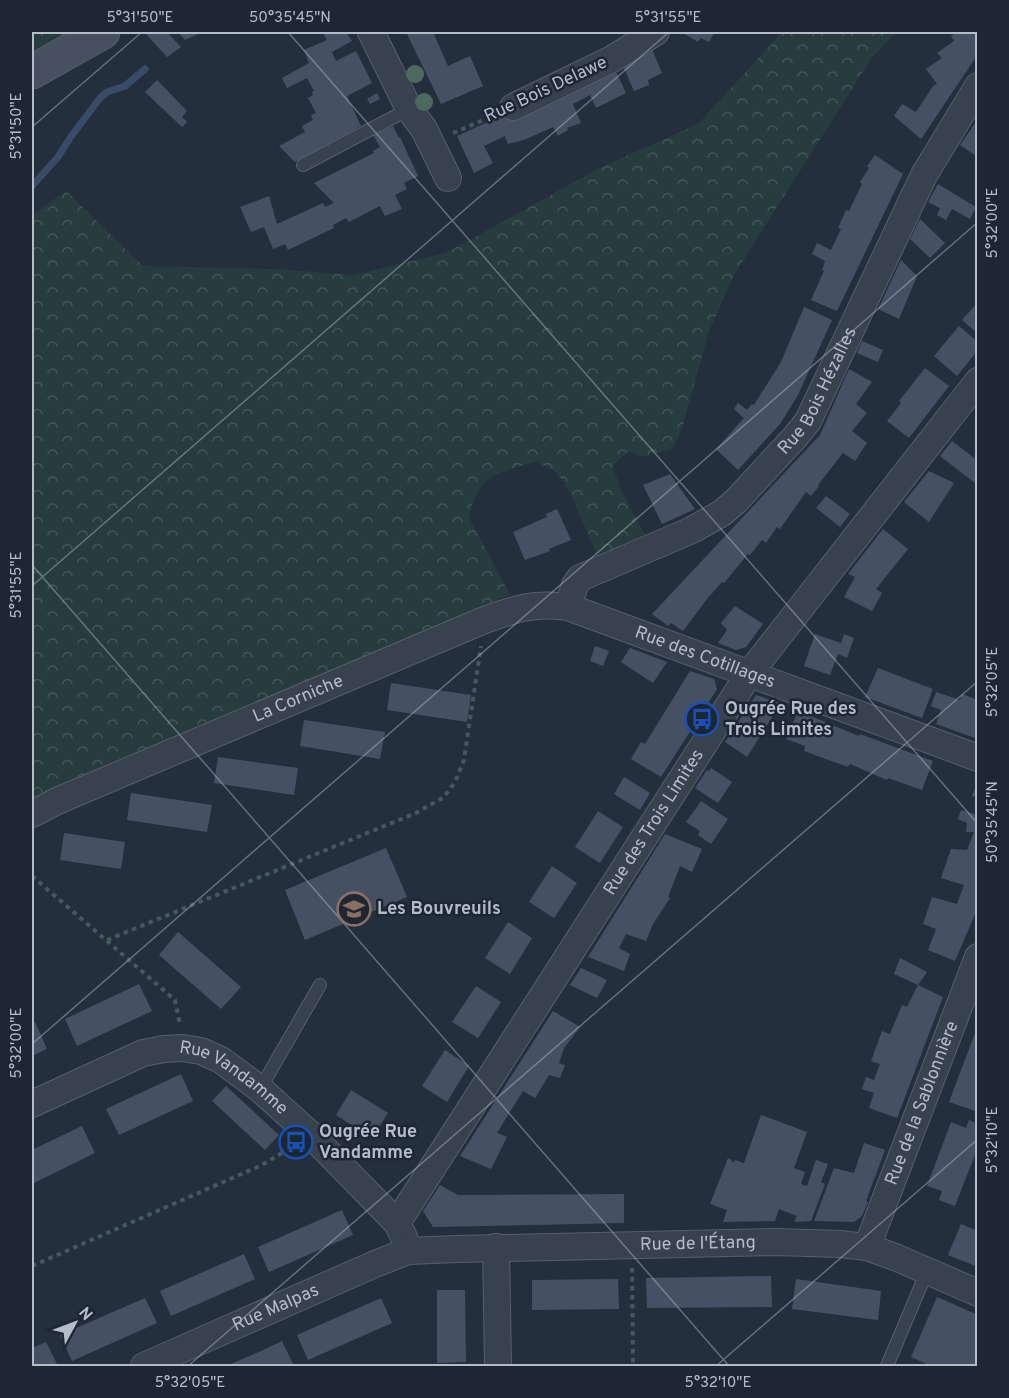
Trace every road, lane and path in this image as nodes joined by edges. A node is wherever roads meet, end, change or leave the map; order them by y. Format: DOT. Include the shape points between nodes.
graph roads {
  1 [pos="103,32"];
  2 [pos="371,32"];
  3 [pos="656,32"];
  4 [pos="32,72"];
  5 [pos="978,86"];
  6 [pos="513,107"];
  7 [pos="409,109"];
  8 [pos="447,126"];
  9 [pos="303,165"];
  10 [pos="448,178"];
  11 [pos="978,381"];
  12 [pos="568,607"];
  13 [pos="482,621"];
  14 [pos="749,674"];
  15 [pos="978,758"];
  16 [pos="32,814"];
  17 [pos="32,876"];
  18 [pos="107,940"];
  19 [pos="978,957"];
  20 [pos="320,985"];
  21 [pos="182,1048"];
  22 [pos="260,1089"];
  23 [pos="32,1104"];
  24 [pos="312,1136"];
  25 [pos="397,1223"];
  26 [pos="631,1245"];
  27 [pos="496,1247"];
  28 [pos="867,1247"];
  29 [pos="408,1251"];
  30 [pos="32,1266"];
  31 [pos="927,1271"];
  32 [pos="978,1293"];
  33 [pos="144,1366"];
  34 [pos="498,1366"];
  35 [pos="633,1366"];
  36 [pos="887,1366"];
  1 -- 4 [label="main road"];
  2 -- 7 [label="street"];
  3 -- 6 [label="street, Rue Bois Delawe" via="612,60"];
  5 -- 12 [label="street, Rue Bois Hézalles" via="924,175 808,421 722,513 580,578"];
  6 -- 8 [label="path, Rue Bois Delawe" via="451,134"];
  7 -- 9 [label="lane"];
  7 -- 10 [label="street" via="424,129"];
  11 -- 14 [label="street, Rue des Trois Limites"];
  12 -- 13 [label="street, La Corniche" via="528,606"];
  12 -- 14 [label="street, Rue des Cotillages"];
  13 -- 16 [label="street, La Corniche"];
  13 -- 18 [label="path" via="481,656 464,760 456,782 444,797 416,813"];
  14 -- 15 [label="street, Rue des Cotillages"];
  14 -- 25 [label="street, Rue des Trois Limites"];
  17 -- 18 [label="path"];
  18 -- 21 [label="path" via="175,1000"];
  19 -- 28 [label="street, Rue de la Sablonnière"];
  20 -- 22 [label="lane"];
  21 -- 22 [label="street, Rue Vandamme" via="221,1060"];
  21 -- 23 [label="street, Rue Vandamme" via="143,1053"];
  22 -- 24 [label="street, Rue Vandamme"];
  24 -- 25 [label="street, Rue Vandamme"];
  24 -- 30 [label="path" via="262,1165"];
  25 -- 29 [label="street"];
  26 -- 27 [label="street, Rue de l'Étang"];
  26 -- 28 [label="street, Rue de l'Étang" via="776,1242"];
  26 -- 35 [label="path"];
  27 -- 29 [label="street, Rue de l'Étang"];
  27 -- 34 [label="street"];
  28 -- 31 [label="street, Rue de l'Étang"];
  29 -- 33 [label="street, Rue Malpas"];
  31 -- 32 [label="street, Rue de l'Étang"];
  31 -- 36 [label="lane"];
}
